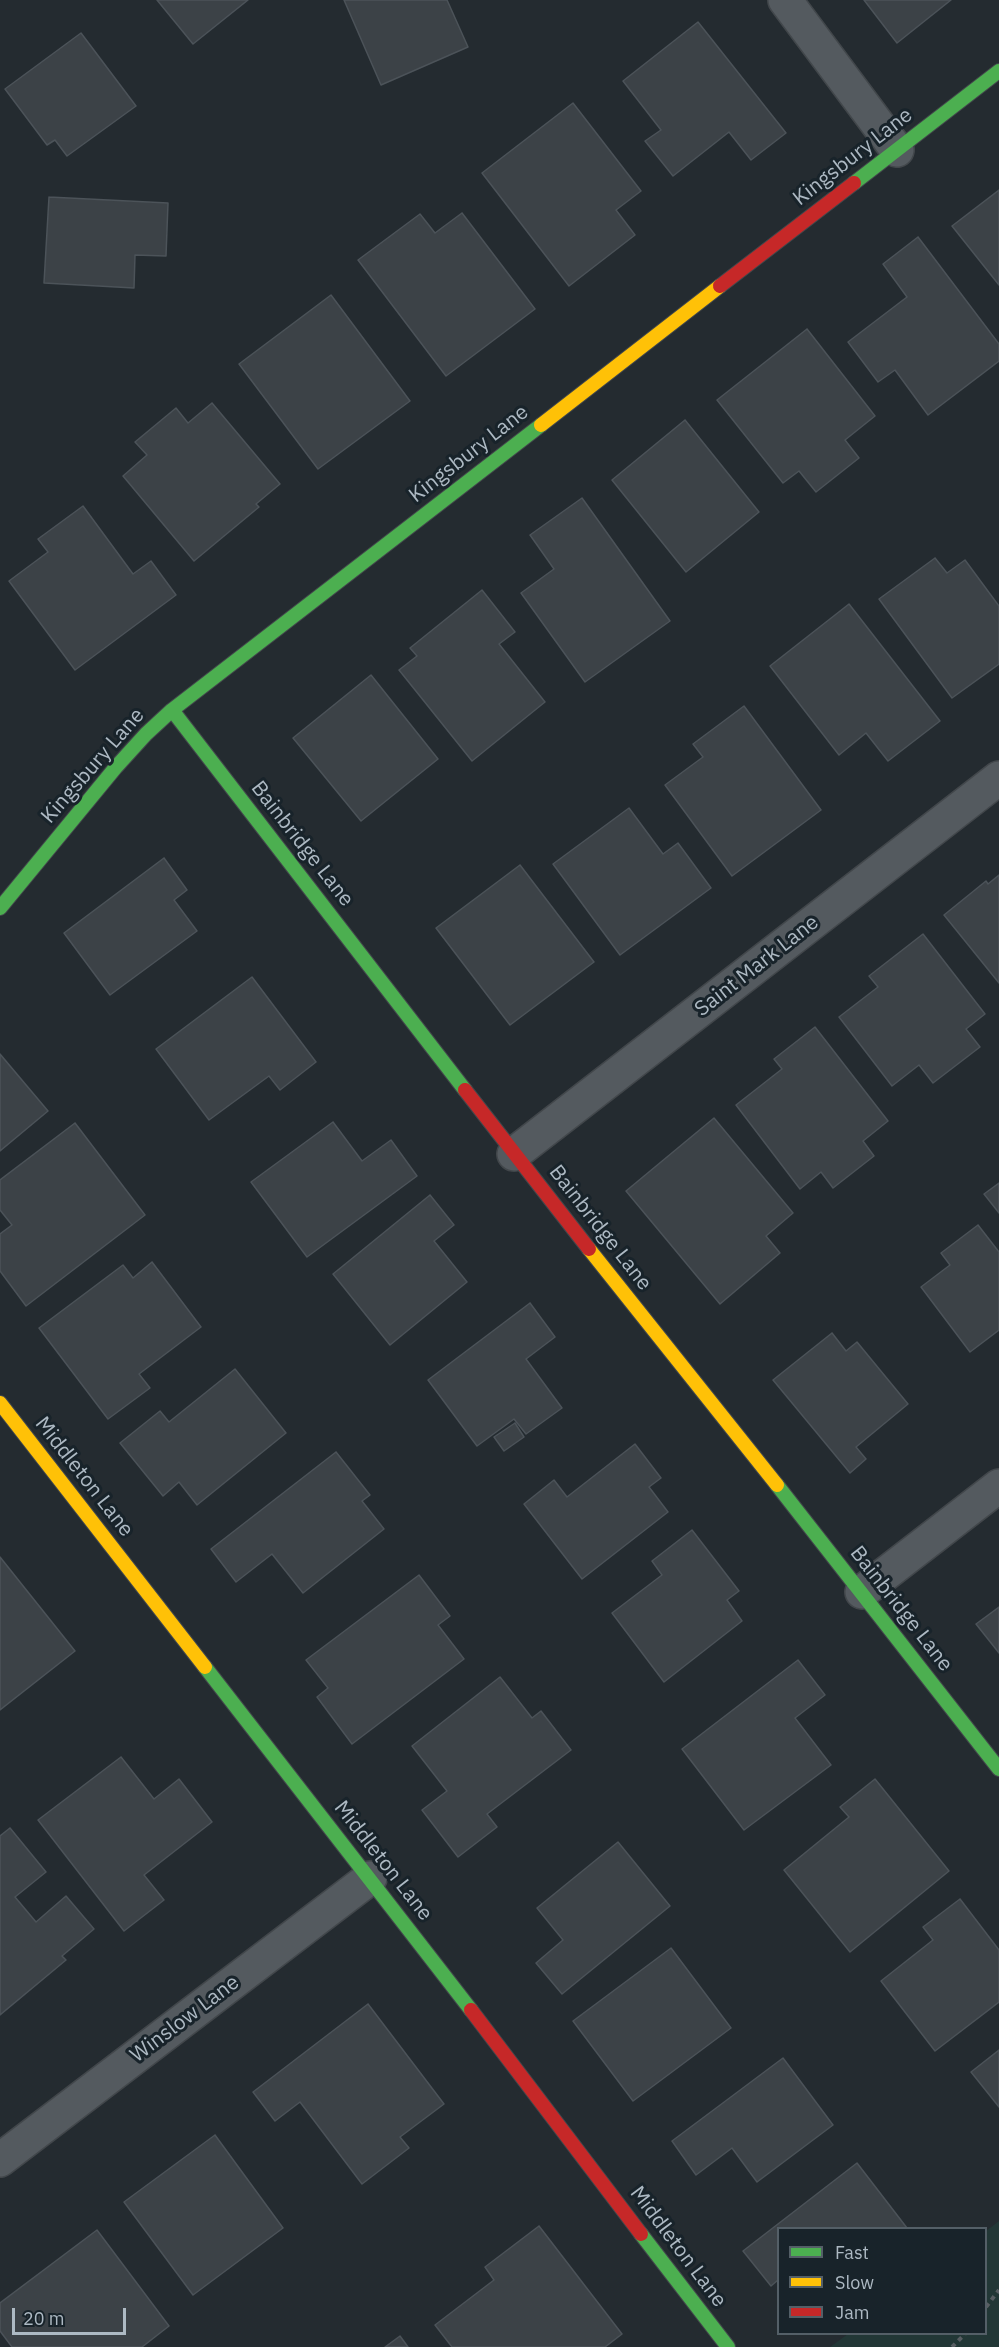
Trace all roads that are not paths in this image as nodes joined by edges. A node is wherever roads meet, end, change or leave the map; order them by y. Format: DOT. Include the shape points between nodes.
graph roads {
  1 [pos="785,0"];
  2 [pos="999,71"];
  3 [pos="897,150"];
  4 [pos="172,710"];
  5 [pos="999,778"];
  6 [pos="0,908"];
  7 [pos="514,1154"];
  8 [pos="0,1403"];
  9 [pos="999,1486"];
  10 [pos="862,1592"];
  11 [pos="999,1769"];
  12 [pos="370,1878"];
  13 [pos="0,2160"];
  14 [pos="728,2347"];
  1 -- 3 [label="street"];
  2 -- 3 [label="street, Kingsbury Lane"];
  3 -- 4 [label="street, Kingsbury Lane"];
  4 -- 6 [label="street, Kingsbury Lane" via="116,767"];
  4 -- 7 [label="street, Bainbridge Lane"];
  5 -- 7 [label="street, Saint Mark Lane"];
  7 -- 10 [label="street, Bainbridge Lane"];
  8 -- 12 [label="street, Middleton Lane"];
  9 -- 10 [label="street"];
  10 -- 11 [label="street, Bainbridge Lane"];
  12 -- 13 [label="street, Winslow Lane"];
  12 -- 14 [label="street, Middleton Lane"];
}
